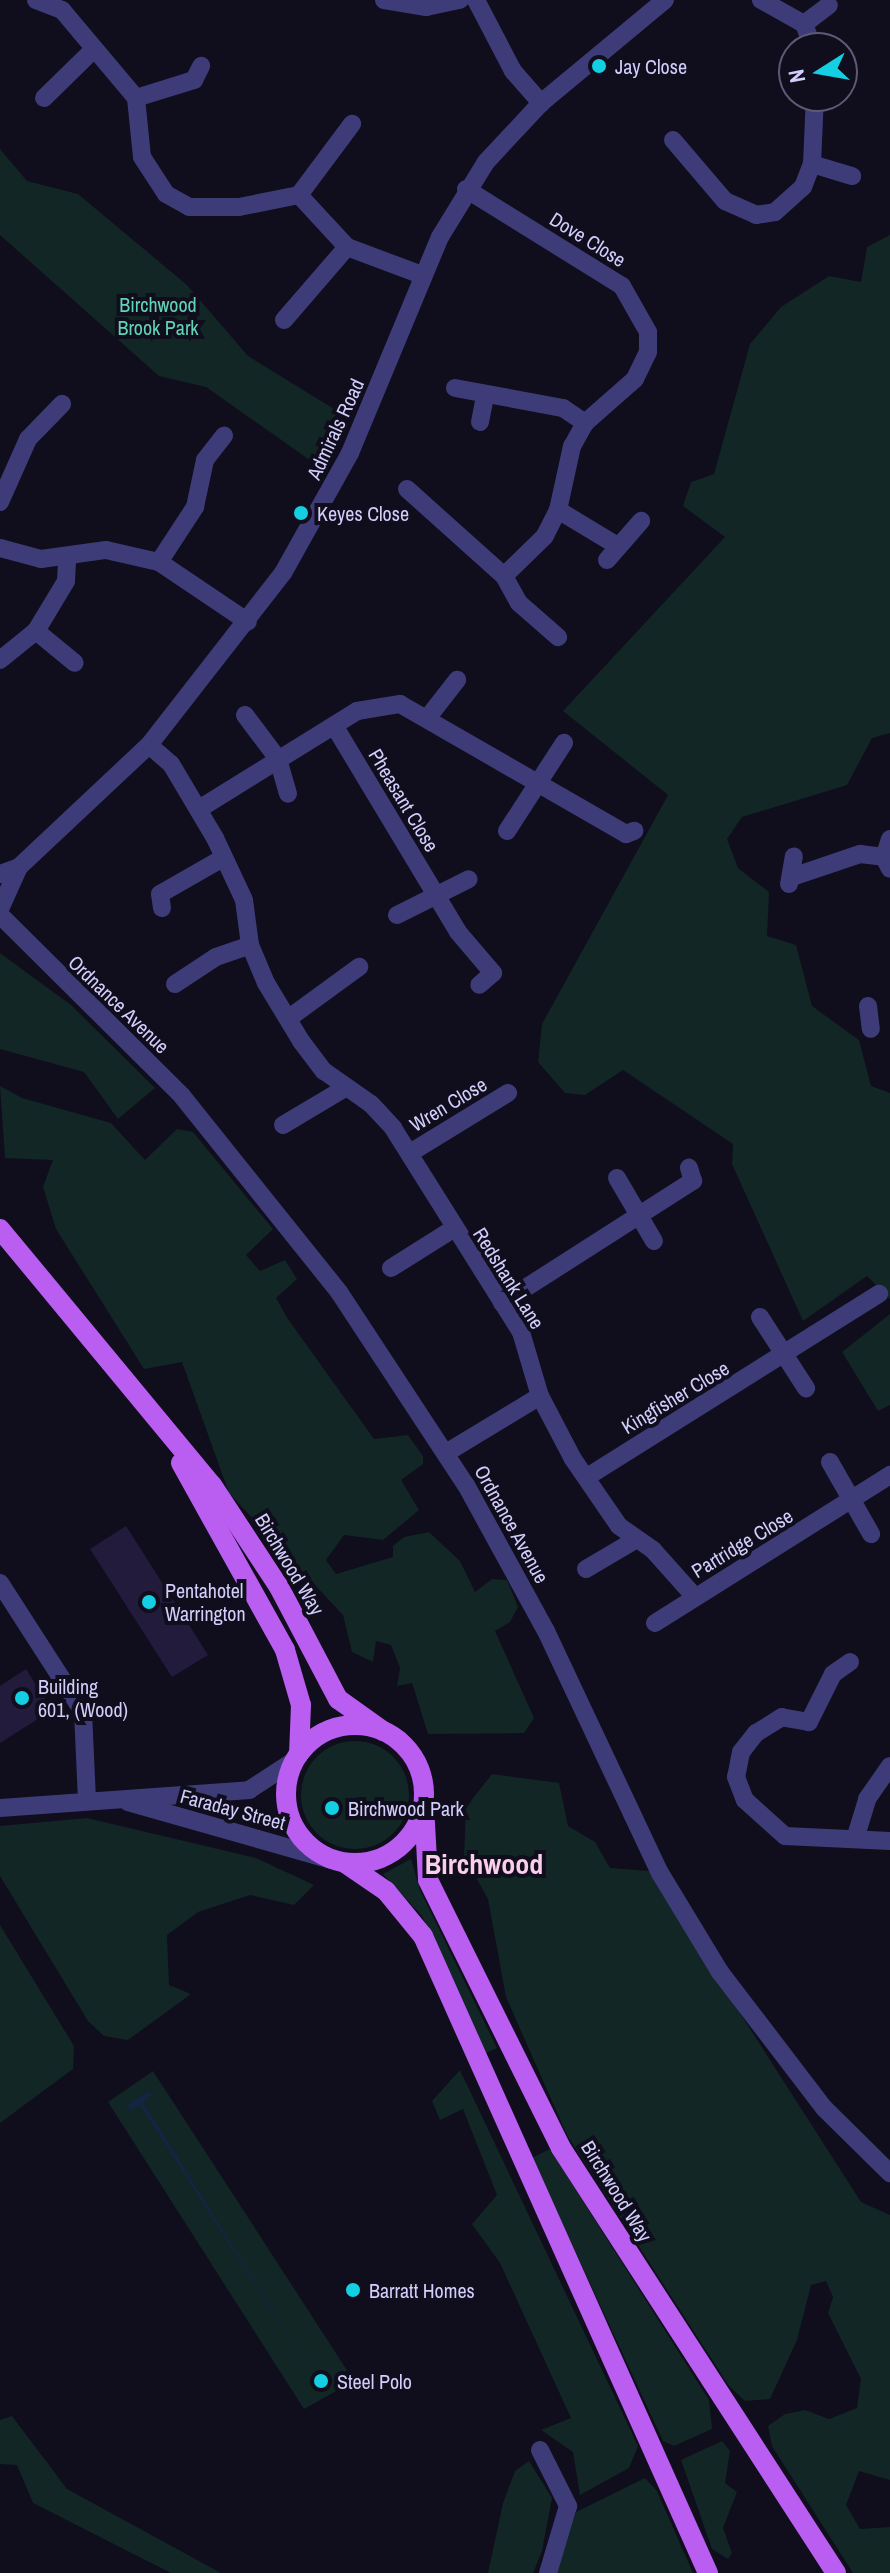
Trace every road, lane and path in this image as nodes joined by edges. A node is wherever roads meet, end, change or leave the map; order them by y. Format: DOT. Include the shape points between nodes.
graph roads {
  1 [pos="36,0"];
  2 [pos="384,0"];
  3 [pos="460,0"];
  4 [pos="476,0"];
  5 [pos="665,0"];
  6 [pos="761,0"];
  7 [pos="829,5"];
  8 [pos="804,24"];
  9 [pos="807,32"];
  10 [pos="92,51"];
  11 [pos="201,66"];
  12 [pos="136,98"];
  13 [pos="41,99"];
  14 [pos="541,103"];
  15 [pos="814,112"];
  16 [pos="356,122"];
  17 [pos="703,140"];
  18 [pos="812,164"];
  19 [pos="852,176"];
  20 [pos="466,189"];
  21 [pos="299,195"];
  22 [pos="347,247"];
  23 [pos="422,275"];
  24 [pos="284,320"];
  25 [pos="455,388"];
  26 [pos="485,397"];
  27 [pos="65,401"];
  28 [pos="480,422"];
  29 [pos="585,423"];
  30 [pos="224,436"];
  31 [pos="407,489"];
  32 [pos="0,502"];
  33 [pos="558,510"];
  34 [pos="641,521"];
  35 [pos="0,548"];
  36 [pos="67,560"];
  37 [pos="159,562"];
  38 [pos="504,576"];
  39 [pos="248,622"];
  40 [pos="36,631"];
  41 [pos="558,637"];
  42 [pos="0,660"];
  43 [pos="75,663"];
  44 [pos="457,680"];
  45 [pos="245,715"];
  46 [pos="429,716"];
  47 [pos="335,727"];
  48 [pos="564,743"];
  49 [pos="149,745"];
  50 [pos="278,759"];
  51 [pos="539,786"];
  52 [pos="288,794"];
  53 [pos="199,809"];
  54 [pos="507,831"];
  55 [pos="634,831"];
  56 [pos="888,855"];
  57 [pos="794,856"];
  58 [pos="221,859"];
  59 [pos="19,867"];
  60 [pos="0,874"];
  61 [pos="469,879"];
  62 [pos="436,895"];
  63 [pos="162,908"];
  64 [pos="0,911"];
  65 [pos="397,915"];
  66 [pos="0,939"];
  67 [pos="250,945"];
  68 [pos="24,946"];
  69 [pos="359,967"];
  70 [pos="175,984"];
  71 [pos="479,985"];
  72 [pos="289,1018"];
  73 [pos="345,1088"];
  74 [pos="512,1093"];
  75 [pos="283,1125"];
  76 [pos="410,1153"];
  77 [pos="689,1168"];
  78 [pos="617,1178"];
  79 [pos="636,1213"];
  80 [pos="0,1229"];
  81 [pos="453,1229"];
  82 [pos="654,1241"];
  83 [pos="391,1268"];
  84 [pos="879,1294"];
  85 [pos="502,1303"];
  86 [pos="760,1317"];
  87 [pos="784,1352"];
  88 [pos="806,1388"];
  89 [pos="540,1396"];
  90 [pos="155,1418"];
  91 [pos="446,1453"];
  92 [pos="830,1462"];
  93 [pos="890,1475"];
  94 [pos="587,1477"];
  95 [pos="851,1499"];
  96 [pos="871,1534"];
  97 [pos="635,1540"];
  98 [pos="586,1569"];
  99 [pos="0,1583"];
  100 [pos="695,1597"];
  101 [pos="655,1623"];
  102 [pos="850,1662"];
  103 [pos="383,1731"];
  104 [pos="297,1757"];
  105 [pos="890,1766"];
  106 [pos="87,1800"];
  107 [pos="122,1800"];
  108 [pos="424,1805"];
  109 [pos="0,1808"];
  110 [pos="856,1836"];
  111 [pos="890,1841"];
  112 [pos="338,1862"];
  113 [pos="890,2173"];
  114 [pos="540,2450"];
  115 [pos="548,2573"];
  116 [pos="708,2573"];
  117 [pos="836,2573"];
  1 -- 10 [label="street" via="62,10"];
  2 -- 3 [label="street" via="426,7"];
  4 -- 14 [label="street" via="513,71"];
  5 -- 14 [label="street, Admirals Road"];
  6 -- 8 [label="street"];
  7 -- 8 [label="street"];
  8 -- 9 [label="street"];
  10 -- 12 [label="street"];
  10 -- 13 [label="street"];
  11 -- 12 [label="street" via="194,80"];
  12 -- 21 [label="street" via="142,157 166,194 189,207 239,207"];
  14 -- 20 [label="street, Admirals Road"];
  15 -- 18 [label="street"];
  16 -- 21 [label="street"];
  17 -- 18 [label="street" via="679,144 725,201 756,215 789,204"];
  18 -- 19 [label="street"];
  20 -- 23 [label="street, Admirals Road"];
  20 -- 29 [label="street, Dove Close" via="622,286 641,311 648,352 635,379"];
  21 -- 22 [label="street"];
  22 -- 23 [label="street"];
  22 -- 24 [label="street"];
  23 -- 39 [label="street, Admirals Road" via="329,495"];
  25 -- 26 [label="street"];
  26 -- 28 [label="street"];
  26 -- 29 [label="street" via="537,401"];
  27 -- 32 [label="street" via="28,439"];
  29 -- 33 [label="street, Dove Close" via="572,446"];
  30 -- 37 [label="street" via="205,460 195,507"];
  31 -- 38 [label="street"];
  33 -- 34 [label="street" via="611,552"];
  33 -- 38 [label="street, Dove Close" via="545,536"];
  35 -- 36 [label="street"];
  36 -- 37 [label="street" via="106,550"];
  36 -- 40 [label="street" via="66,581"];
  37 -- 39 [label="street"];
  38 -- 41 [label="street" via="519,603"];
  39 -- 49 [label="street, Admirals Road"];
  40 -- 42 [label="street"];
  40 -- 43 [label="street"];
  44 -- 46 [label="street"];
  45 -- 50 [label="street"];
  46 -- 47 [label="street" via="400,704 376,704"];
  46 -- 51 [label="street"];
  47 -- 50 [label="street"];
  47 -- 62 [label="street, Pheasant Close"];
  48 -- 51 [label="street"];
  49 -- 53 [label="street, Redshank Lane" via="171,764"];
  49 -- 59 [label="street, Admirals Road"];
  50 -- 52 [label="street"];
  50 -- 53 [label="street"];
  51 -- 54 [label="street"];
  51 -- 55 [label="street" via="626,834"];
  53 -- 58 [label="street, Redshank Lane"];
  56 -- 57 [label="street" via="860,854 792,880"];
  58 -- 63 [label="street" via="160,894"];
  58 -- 67 [label="street, Redshank Lane" via="244,900"];
  59 -- 60 [label="street, Admirals Road"];
  59 -- 64 [label="street, Admirals Road"];
  61 -- 62 [label="street"];
  62 -- 65 [label="street"];
  62 -- 71 [label="street, Pheasant Close" via="493,973"];
  64 -- 68 [label="street, Ordnance Avenue"];
  66 -- 68 [label="street, Ordnance Avenue"];
  67 -- 70 [label="street" via="216,957"];
  67 -- 72 [label="street, Redshank Lane"];
  68 -- 91 [label="street, Ordnance Avenue" via="129,1040 241,1165 339,1292"];
  69 -- 72 [label="street"];
  72 -- 73 [label="street, Redshank Lane" via="324,1071"];
  73 -- 75 [label="street"];
  73 -- 76 [label="street, Redshank Lane" via="371,1104"];
  74 -- 76 [label="street, Wren Close"];
  76 -- 81 [label="street, Redshank Lane"];
  77 -- 79 [label="street" via="693,1181"];
  78 -- 79 [label="street"];
  79 -- 82 [label="street"];
  79 -- 85 [label="street"];
  80 -- 90 [label="main road, Birchwood Way"];
  81 -- 83 [label="street, Redshank Lane"];
  81 -- 85 [label="street, Redshank Lane"];
  84 -- 87 [label="street, Kingfisher Close"];
  85 -- 89 [label="street, Redshank Lane" via="521,1332"];
  86 -- 87 [label="street"];
  87 -- 88 [label="street"];
  87 -- 94 [label="street, Kingfisher Close"];
  89 -- 91 [label="street"];
  89 -- 94 [label="street, Redshank Lane"];
  90 -- 103 [label="main road, Birchwood Way" via="252,1543 338,1699"];
  90 -- 104 [label="main road, Birchwood Way" via="285,1650 301,1705"];
  91 -- 113 [label="street, Ordnance Avenue" via="546,1631 685,1917 791,2069"];
  92 -- 95 [label="street"];
  93 -- 95 [label="street, Partridge Close"];
  94 -- 97 [label="street, Redshank Lane"];
  95 -- 96 [label="street"];
  95 -- 100 [label="street, Partridge Close"];
  97 -- 98 [label="street"];
  97 -- 100 [label="street, Redshank Lane" via="653,1550"];
  99 -- 106 [label="street" via="83,1712"];
  100 -- 101 [label="street, Partridge Close"];
  102 -- 110 [label="street" via="833,1674 809,1722 782,1717 756,1733 741,1752 736,1777 745,1800 785,1836 813,1842"];
  103 -- 104 [label="main road" via="337,1728"];
  103 -- 108 [label="main road" via="420,1769"];
  104 -- 107 [label="street, Faraday Street" via="268,1784 249,1790"];
  104 -- 112 [label="main road" via="288,1779 290,1819 314,1851"];
  105 -- 110 [label="street" via="867,1799"];
  106 -- 107 [label="street, Faraday Street"];
  106 -- 109 [label="street, Faraday Street"];
  107 -- 112 [label="street, Faraday Street"];
  108 -- 112 [label="main road" via="405,1844 366,1863"];
  108 -- 117 [label="main road, Birchwood Way" via="428,1880 561,2148"];
  110 -- 111 [label="street"];
  112 -- 116 [label="main road" via="386,1891 423,1936"];
  114 -- 115 [label="street" via="568,2506"];
}
